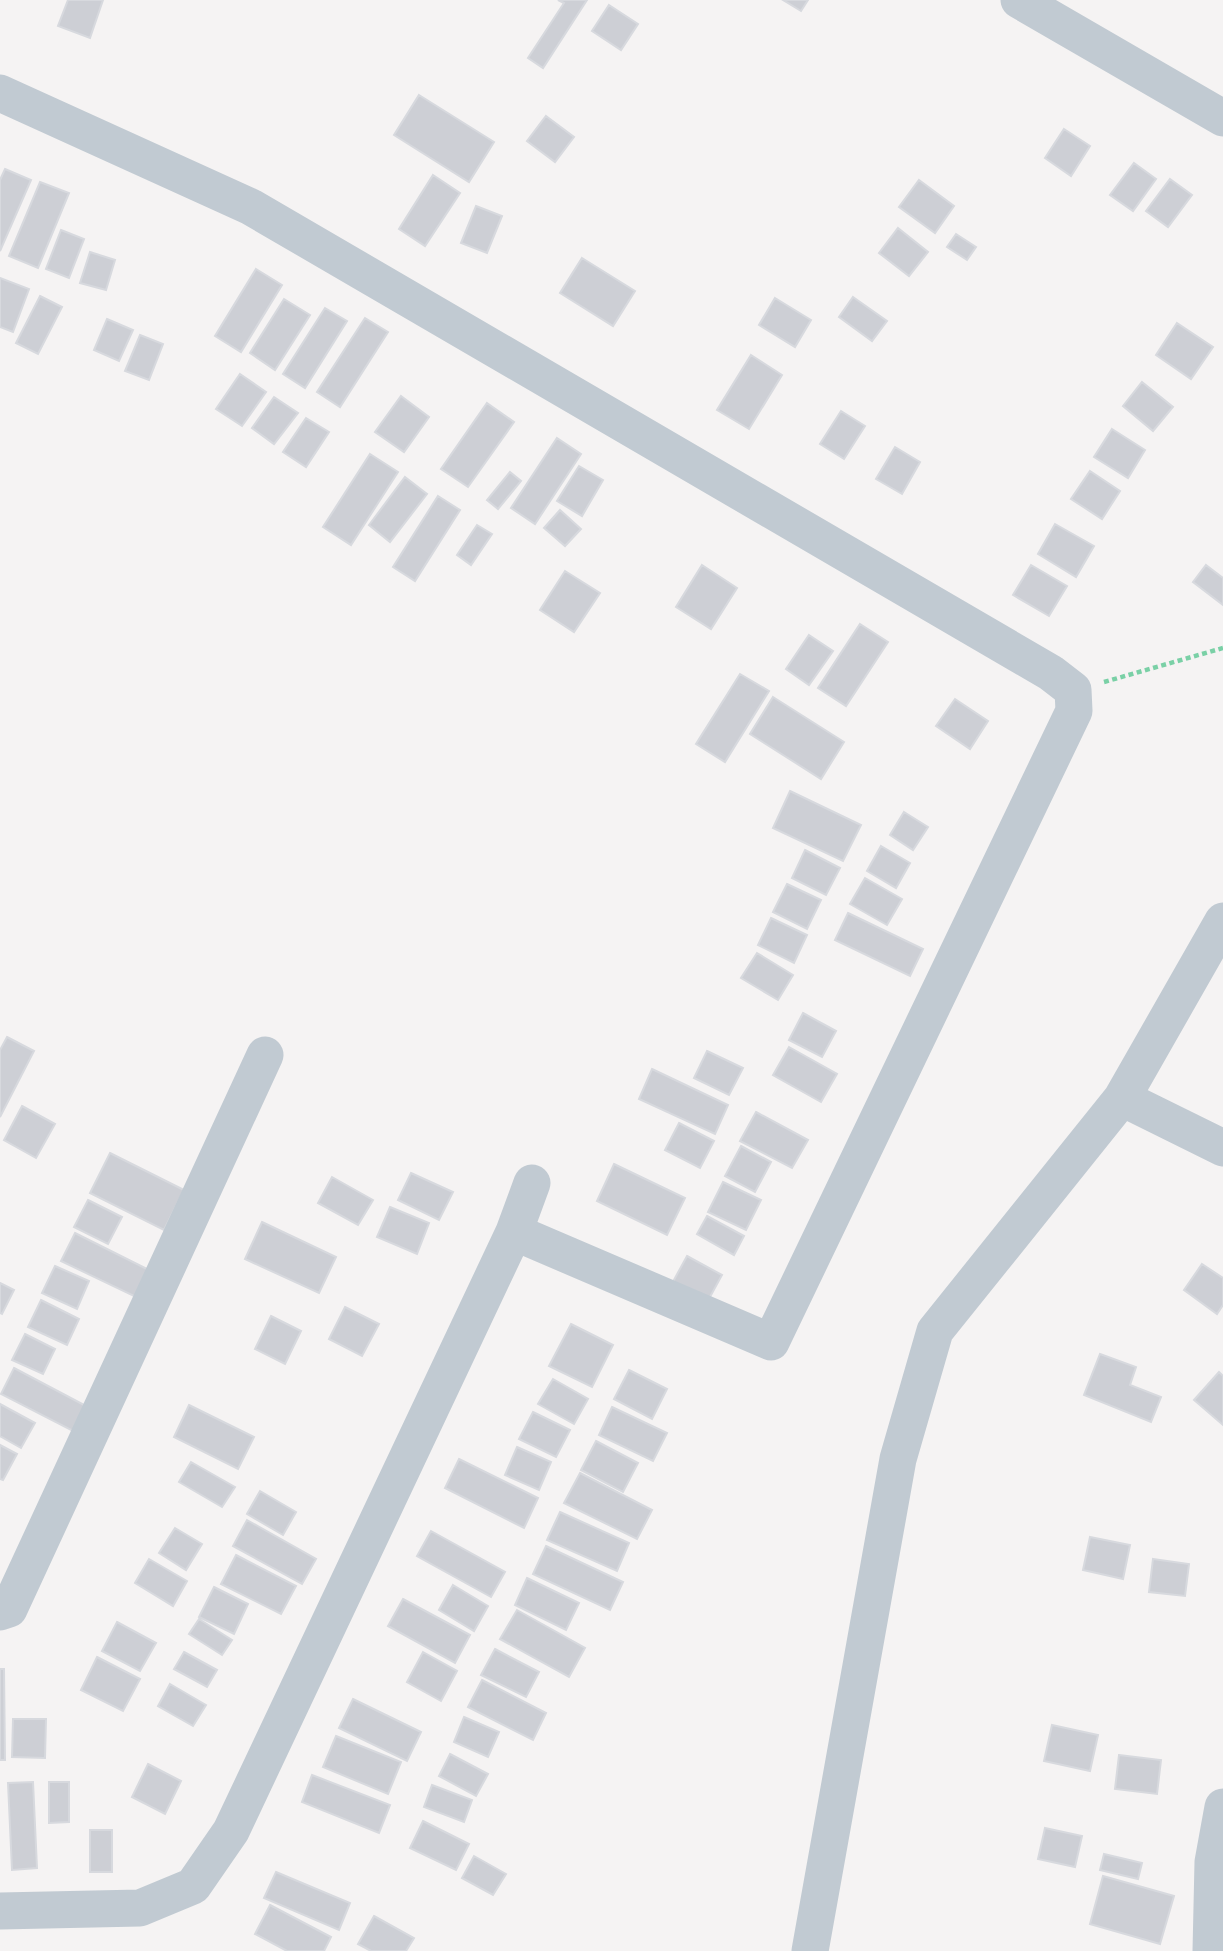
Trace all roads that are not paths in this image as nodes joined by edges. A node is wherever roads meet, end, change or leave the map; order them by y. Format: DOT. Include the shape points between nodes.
graph roads {
  1 [pos="1019,0"];
  2 [pos="0,93"];
  3 [pos="1223,118"];
  4 [pos="1223,921"];
  5 [pos="265,1055"];
  6 [pos="1122,1098"];
  7 [pos="1223,1149"];
  8 [pos="532,1183"];
  9 [pos="514,1231"];
  10 [pos="0,1612"];
  11 [pos="1223,1807"];
  12 [pos="0,1912"];
  13 [pos="810,1951"];
  14 [pos="1212,1951"];
  1 -- 3 [label="street"];
  2 -- 9 [label="street" via="251,207 1051,673 1073,690 1074,712 771,1342"];
  4 -- 6 [label="street"];
  5 -- 10 [label="street" via="9,1609"];
  6 -- 7 [label="street"];
  6 -- 13 [label="street" via="935,1331 898,1459"];
  8 -- 9 [label="street"];
  9 -- 12 [label="street" via="231,1830 193,1886 140,1908"];
  11 -- 14 [label="street" via="1213,1862"];
}
